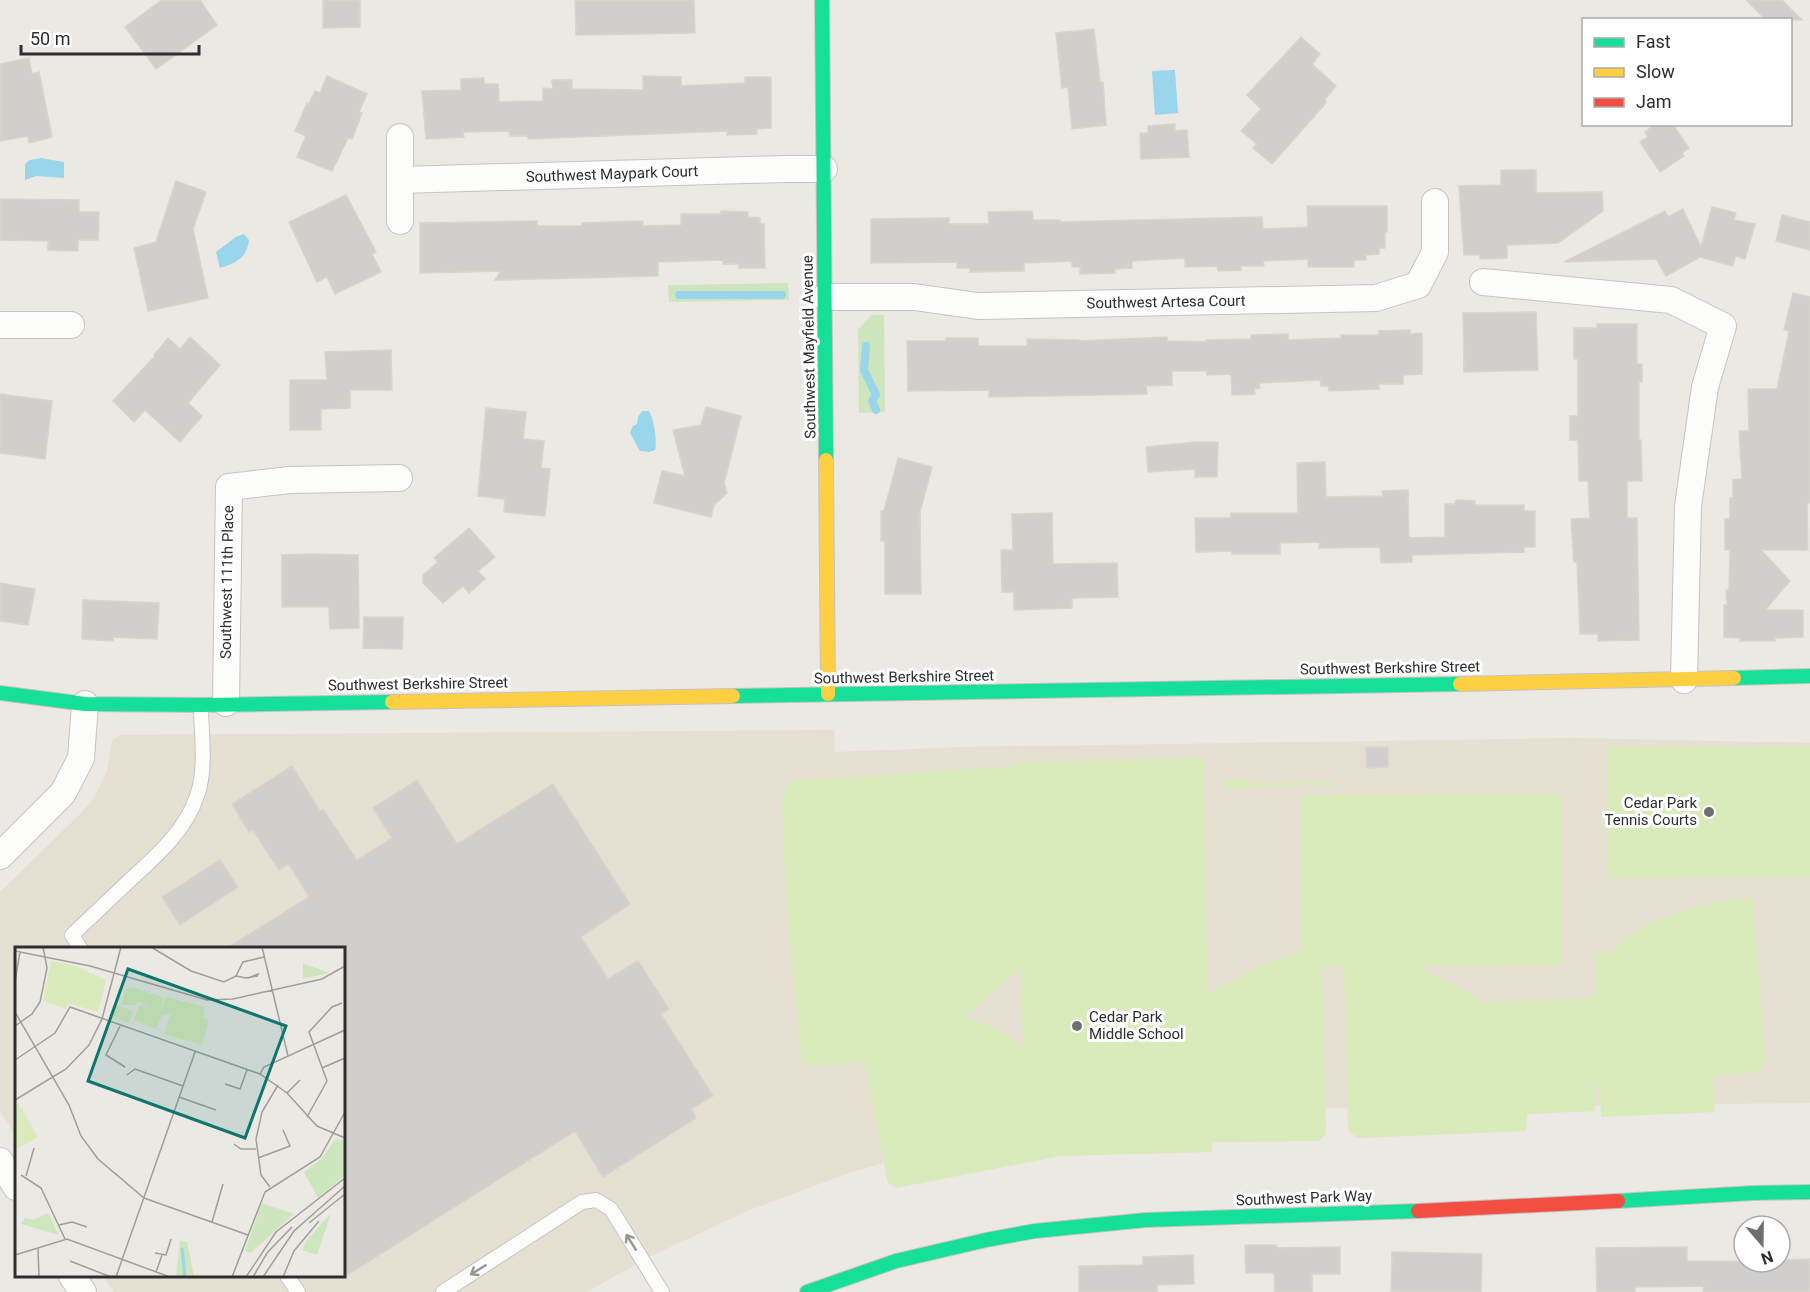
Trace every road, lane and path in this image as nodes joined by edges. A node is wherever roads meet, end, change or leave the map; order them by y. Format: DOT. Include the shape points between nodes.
graph roads {
  1 [pos="822,0"];
  2 [pos="400,137"];
  3 [pos="824,169"];
  4 [pos="400,180"];
  5 [pos="1435,202"];
  6 [pos="400,221"];
  7 [pos="1483,282"];
  8 [pos="825,297"];
  9 [pos="0,325"];
  10 [pos="71,325"];
  11 [pos="399,478"];
  12 [pos="1810,676"];
  13 [pos="1684,680"];
  14 [pos="0,693"];
  15 [pos="828,694"];
  16 [pos="226,703"];
  17 [pos="85,704"];
  18 [pos="201,705"];
  19 [pos="0,856"];
  20 [pos="79,947"];
  21 [pos="0,1161"];
  22 [pos="15,1185"];
  23 [pos="1810,1192"];
  24 [pos="73,1277"];
  25 [pos="288,1277"];
  26 [pos="82,1292"];
  27 [pos="298,1292"];
  28 [pos="443,1292"];
  29 [pos="662,1292"];
  30 [pos="807,1292"];
  1 -- 3 [label="street, Southwest Mayfield Avenue"];
  2 -- 4 [label="street"];
  3 -- 4 [label="street, Southwest Maypark Court"];
  3 -- 8 [label="street, Southwest Mayfield Avenue"];
  4 -- 6 [label="street"];
  5 -- 8 [label="street, Southwest Artesa Court" via="1435,252 1418,285 1376,298 978,306 914,297"];
  7 -- 13 [label="street" via="1671,300 1723,326 1705,387 1688,506"];
  8 -- 15 [label="street, Southwest Mayfield Avenue"];
  9 -- 10 [label="street"];
  11 -- 16 [label="street, Southwest 111th Place" via="289,480 229,487"];
  12 -- 13 [label="street, Southwest Berkshire Street"];
  13 -- 15 [label="street, Southwest Berkshire Street"];
  14 -- 17 [label="street, Southwest Berkshire Street"];
  15 -- 16 [label="street, Southwest Berkshire Street"];
  16 -- 18 [label="street, Southwest Berkshire Street"];
  17 -- 18 [label="street, Southwest Berkshire Street"];
  17 -- 19 [label="street" via="81,758 63,793"];
  18 -- 20 [label="lane" via="202,773 188,818 154,858 72,935"];
  21 -- 22 [label="street"];
  23 -- 30 [label="street, Southwest Park Way" via="1084,1225 986,1240 896,1261"];
  24 -- 26 [label="street"];
  25 -- 27 [label="lane"];
  29 -- 28 [label="lane, one-way" via="611,1209 596,1200 582,1202"];
}
